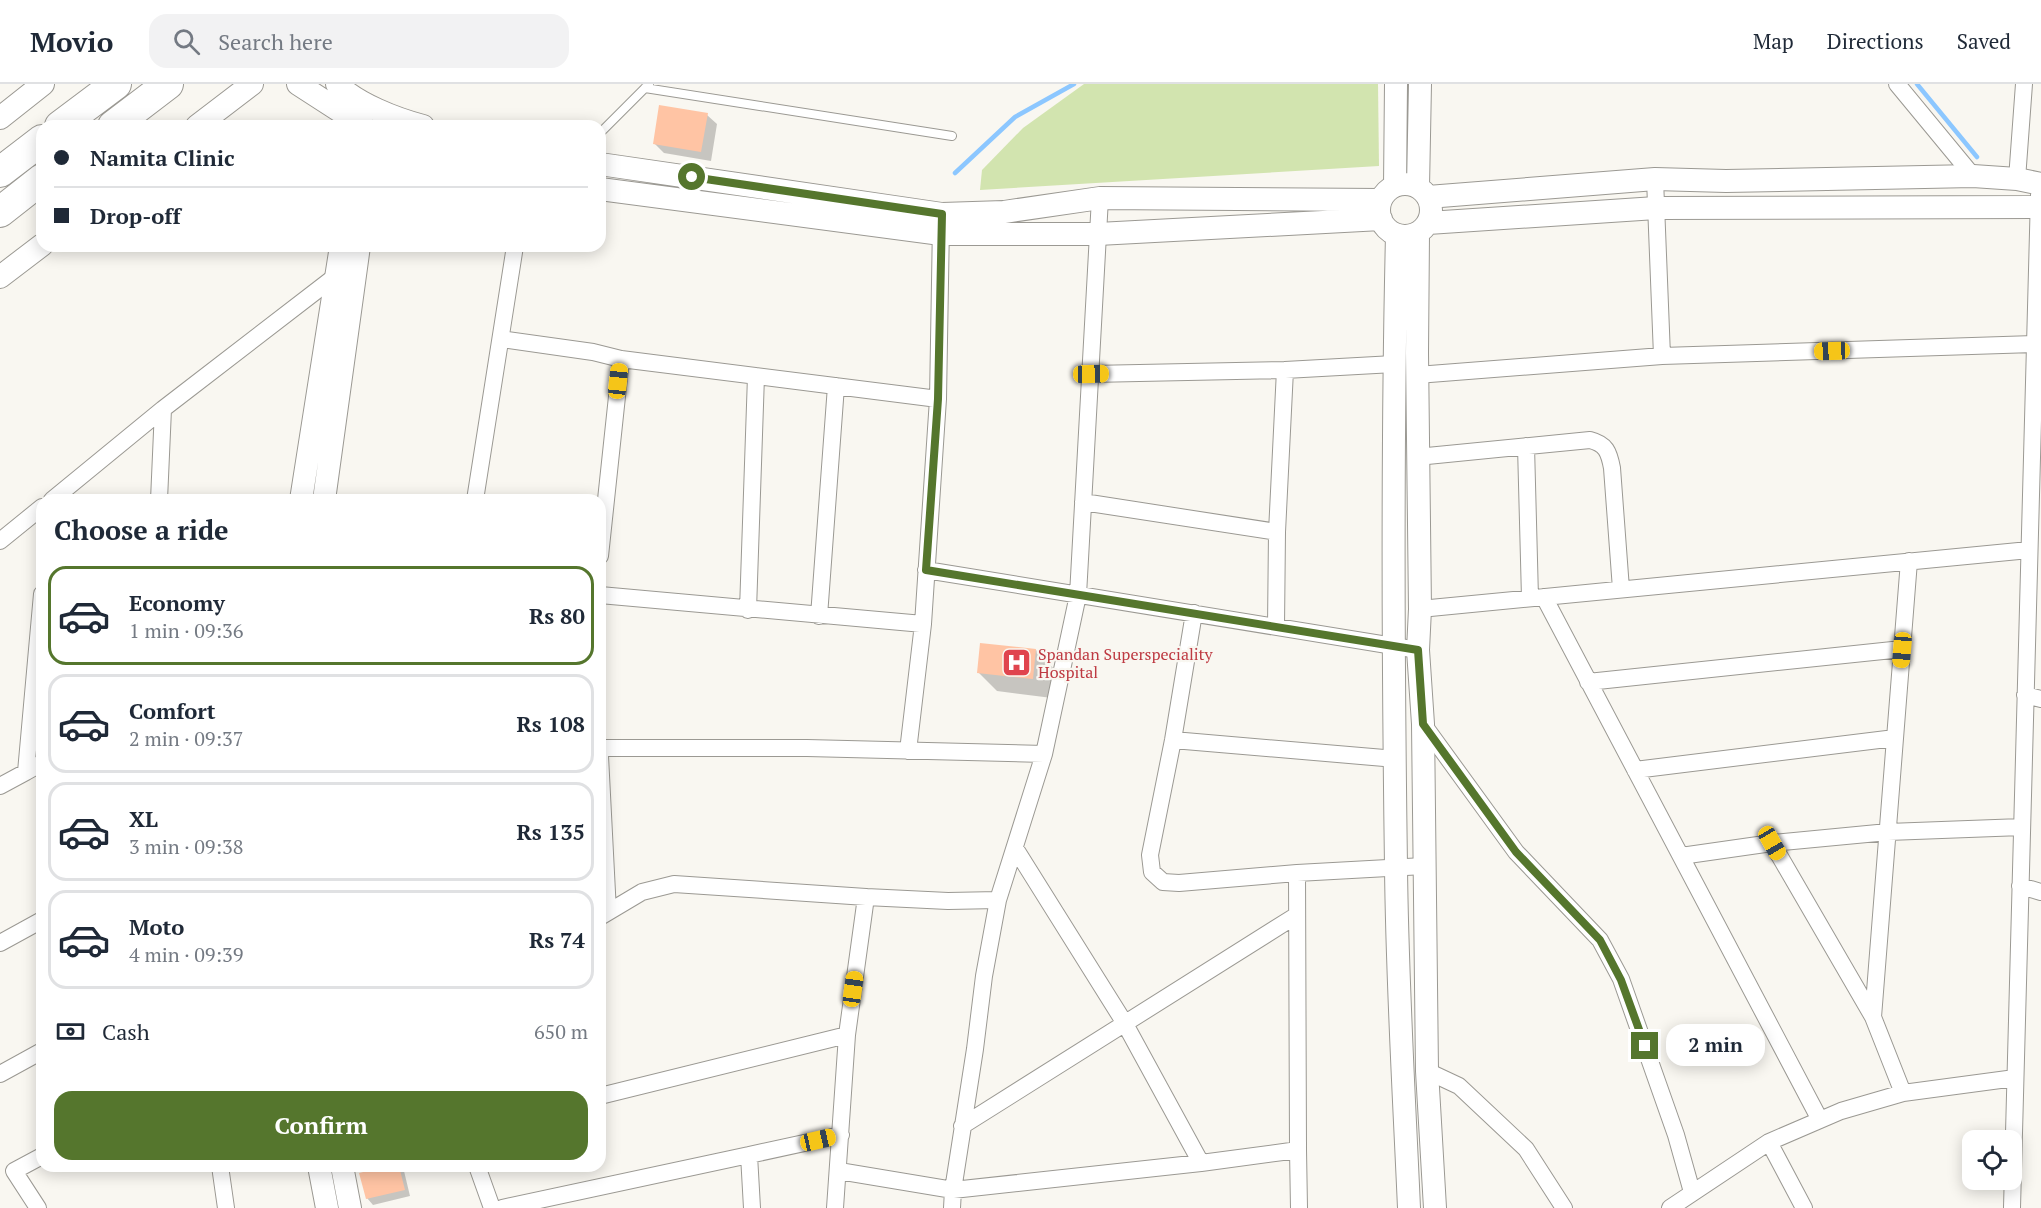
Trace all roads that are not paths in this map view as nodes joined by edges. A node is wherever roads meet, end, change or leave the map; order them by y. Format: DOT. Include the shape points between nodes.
graph roads {
  1 [pos="44,84"];
  2 [pos="116,84"];
  3 [pos="168,84"];
  4 [pos="252,84"];
  5 [pos="298,84"];
  6 [pos="337,84"];
  7 [pos="1396,84"];
  8 [pos="1420,84"];
  9 [pos="1898,84"];
  10 [pos="2024,84"];
  11 [pos="647,86"];
  12 [pos="0,118"];
  13 [pos="361,119"];
  14 [pos="68,120"];
  15 [pos="121,120"];
  16 [pos="205,120"];
  17 [pos="386,120"];
  18 [pos="606,127"];
  19 [pos="952,136"];
  20 [pos="36,145"];
  21 [pos="606,165"];
  22 [pos="0,172"];
  23 [pos="1973,176"];
  24 [pos="1655,179"];
  25 [pos="2017,179"];
  26 [pos="36,184"];
  27 [pos="2040,184"];
  28 [pos="606,190"];
  29 [pos="1423,192"];
  30 [pos="1100,198"];
  31 [pos="1386,202"];
  32 [pos="2040,207"];
  33 [pos="1656,208"];
  34 [pos="0,212"];
  35 [pos="941,224"];
  36 [pos="1414,230"];
  37 [pos="1098,234"];
  38 [pos="36,249"];
  39 [pos="340,252"];
  40 [pos="358,252"];
  41 [pos="513,252"];
  42 [pos="337,275"];
  43 [pos="0,277"];
  44 [pos="501,339"];
  45 [pos="2038,345"];
  46 [pos="1662,356"];
  47 [pos="621,359"];
  48 [pos="1394,364"];
  49 [pos="1285,370"];
  50 [pos="1091,374"];
  51 [pos="1417,375"];
  52 [pos="756,376"];
  53 [pos="836,386"];
  54 [pos="938,399"];
  55 [pos="163,410"];
  56 [pos="1526,446"];
  57 [pos="1417,457"];
  58 [pos="59,494"];
  59 [pos="159,494"];
  60 [pos="302,494"];
  61 [pos="325,494"];
  62 [pos="476,494"];
  63 [pos="606,500"];
  64 [pos="1083,502"];
  65 [pos="36,512"];
  66 [pos="1277,532"];
  67 [pos="0,541"];
  68 [pos="2029,550"];
  69 [pos="1909,561"];
  70 [pos="926,570"];
  71 [pos="1620,589"];
  72 [pos="1078,594"];
  73 [pos="606,596"];
  74 [pos="1537,598"];
  75 [pos="1420,609"];
  76 [pos="748,610"];
  77 [pos="1194,613"];
  78 [pos="819,616"];
  79 [pos="923,624"];
  80 [pos="1276,627"];
  81 [pos="1392,645"];
  82 [pos="1418,650"];
  83 [pos="1902,650"];
  84 [pos="36,661"];
  85 [pos="1588,682"];
  86 [pos="2033,697"];
  87 [pos="1423,724"];
  88 [pos="1895,738"];
  89 [pos="1173,740"];
  90 [pos="606,748"];
  91 [pos="908,751"];
  92 [pos="1044,754"];
  93 [pos="1396,759"];
  94 [pos="36,767"];
  95 [pos="1635,770"];
  96 [pos="26,772"];
  97 [pos="0,786"];
  98 [pos="2022,827"];
  99 [pos="1888,832"];
  100 [pos="1772,843"];
  101 [pos="1015,848"];
  102 [pos="1680,856"];
  103 [pos="1424,866"];
  104 [pos="1396,868"];
  105 [pos="1297,873"];
  106 [pos="2020,886"];
  107 [pos="2041,892"];
  108 [pos="866,897"];
  109 [pos="998,900"];
  110 [pos="606,913"];
  111 [pos="1297,915"];
  112 [pos="36,923"];
  113 [pos="0,943"];
  114 [pos="1873,1017"];
  115 [pos="1124,1022"];
  116 [pos="847,1035"];
  117 [pos="36,1054"];
  118 [pos="1427,1071"];
  119 [pos="0,1074"];
  120 [pos="2015,1078"];
  121 [pos="1903,1093"];
  122 [pos="606,1095"];
  123 [pos="1820,1120"];
  124 [pos="962,1126"];
  125 [pos="841,1135"];
  126 [pos="1769,1142"];
  127 [pos="1298,1150"];
  128 [pos="748,1155"];
  129 [pos="36,1159"];
  130 [pos="1202,1163"];
  131 [pos="839,1171"];
  132 [pos="221,1172"];
  133 [pos="320,1172"];
  134 [pos="343,1172"];
  135 [pos="479,1172"];
  136 [pos="7,1175"];
  137 [pos="953,1190"];
  138 [pos="1692,1192"];
  139 [pos="38,1208"];
  140 [pos="226,1208"];
  141 [pos="327,1208"];
  142 [pos="350,1208"];
  143 [pos="492,1208"];
  144 [pos="502,1208"];
  145 [pos="752,1208"];
  146 [pos="836,1208"];
  147 [pos="952,1208"];
  148 [pos="1299,1208"];
  149 [pos="1409,1208"];
  150 [pos="1436,1208"];
  151 [pos="1564,1208"];
  152 [pos="1670,1208"];
  153 [pos="1804,1208"];
  154 [pos="2012,1208"];
  1 -- 12 [label="main road"];
  2 -- 14 [label="highway"];
  3 -- 15 [label="highway"];
  4 -- 16 [label="main road"];
  5 -- 13 [label="main road"];
  6 -- 13 [label="main road"];
  7 -- 31 [label="main road"];
  8 -- 29 [label="main road"];
  9 -- 23 [label="street"];
  10 -- 25 [label="street"];
  11 -- 18 [label="lane"];
  11 -- 19 [label="lane"];
  13 -- 17 [label="main road"];
  20 -- 22 [label="highway"];
  21 -- 35 [label="main road"];
  23 -- 24 [label="main road"];
  23 -- 25 [label="main road"];
  24 -- 29 [label="main road"];
  24 -- 33 [label="street"];
  25 -- 27 [label="main road"];
  26 -- 34 [label="highway"];
  27 -- 32 [label="street"];
  28 -- 35 [label="main road"];
  29 -- 31 [label="main road" via="1403,184"];
  29 -- 36 [label="main road" via="1431,205 1431,214"];
  30 -- 31 [label="main road"];
  30 -- 35 [label="main road"];
  30 -- 37 [label="street"];
  31 -- 36 [label="main road" via="1384,226"];
  31 -- 37 [label="main road"];
  32 -- 33 [label="main road"];
  32 -- 45 [label="street"];
  33 -- 36 [label="main road"];
  33 -- 46 [label="street"];
  35 -- 37 [label="main road"];
  35 -- 54 [label="street"];
  36 -- 48 [label="main road"];
  36 -- 51 [label="main road"];
  37 -- 50 [label="street"];
  38 -- 43 [label="main road"];
  39 -- 42 [label="main road"];
  40 -- 61 [label="main road"];
  41 -- 44 [label="street"];
  42 -- 55 [label="street"];
  42 -- 60 [label="main road"];
  44 -- 47 [label="street"];
  44 -- 62 [label="street"];
  45 -- 46 [label="street"];
  45 -- 68 [label="street"];
  46 -- 51 [label="street"];
  47 -- 52 [label="street"];
  47 -- 63 [label="street"];
  48 -- 49 [label="street"];
  48 -- 81 [label="main road"];
  49 -- 50 [label="street"];
  49 -- 66 [label="street"];
  50 -- 64 [label="street"];
  51 -- 57 [label="main road"];
  52 -- 53 [label="street"];
  52 -- 76 [label="street"];
  53 -- 54 [label="street"];
  53 -- 78 [label="street"];
  54 -- 70 [label="street"];
  55 -- 58 [label="street"];
  55 -- 59 [label="street"];
  56 -- 57 [label="street"];
  56 -- 71 [label="street" via="1590,440 1600,443 1609,454"];
  56 -- 74 [label="street"];
  57 -- 75 [label="main road"];
  64 -- 66 [label="street"];
  64 -- 72 [label="street"];
  65 -- 67 [label="street"];
  66 -- 80 [label="street"];
  68 -- 69 [label="street"];
  68 -- 86 [label="street"];
  69 -- 71 [label="street"];
  69 -- 83 [label="street"];
  70 -- 72 [label="street"];
  70 -- 79 [label="street"];
  71 -- 74 [label="street"];
  72 -- 77 [label="street"];
  72 -- 92 [label="street"];
  73 -- 76 [label="street"];
  74 -- 75 [label="street"];
  74 -- 85 [label="street"];
  75 -- 82 [label="main road"];
  76 -- 78 [label="street"];
  77 -- 80 [label="street"];
  77 -- 89 [label="street"];
  78 -- 79 [label="street"];
  79 -- 91 [label="street"];
  80 -- 81 [label="street"];
  81 -- 82 [label="street"];
  81 -- 93 [label="main road"];
  82 -- 87 [label="main road"];
  83 -- 85 [label="street"];
  83 -- 88 [label="street"];
  84 -- 96 [label="street"];
  85 -- 95 [label="street"];
  86 -- 98 [label="street"];
  87 -- 103 [label="main road"];
  87 -- 138 [label="street" via="1516,852 1600,940 1621,980"];
  88 -- 95 [label="street"];
  88 -- 99 [label="street"];
  89 -- 93 [label="street"];
  89 -- 105 [label="street" via="1150,855 1152,872 1163,882 1179,883"];
  90 -- 91 [label="street"];
  91 -- 92 [label="street"];
  92 -- 101 [label="street"];
  93 -- 104 [label="main road"];
  94 -- 96 [label="street"];
  95 -- 102 [label="street"];
  96 -- 97 [label="street"];
  98 -- 99 [label="street"];
  98 -- 106 [label="street"];
  99 -- 100 [label="street"];
  99 -- 114 [label="street"];
  100 -- 102 [label="street"];
  100 -- 114 [label="street"];
  101 -- 109 [label="street"];
  101 -- 115 [label="street"];
  102 -- 123 [label="street"];
  103 -- 104 [label="street"];
  103 -- 118 [label="main road"];
  104 -- 105 [label="street"];
  104 -- 149 [label="main road"];
  105 -- 111 [label="street"];
  106 -- 107 [label="street"];
  106 -- 120 [label="street"];
  108 -- 109 [label="street"];
  108 -- 110 [label="street" via="674,884 642,892"];
  108 -- 116 [label="street"];
  109 -- 124 [label="street"];
  111 -- 115 [label="street"];
  111 -- 127 [label="street"];
  112 -- 113 [label="street"];
  114 -- 121 [label="street"];
  115 -- 124 [label="street"];
  115 -- 130 [label="street"];
  116 -- 122 [label="street"];
  116 -- 125 [label="street"];
  117 -- 119 [label="street"];
  118 -- 150 [label="main road"];
  118 -- 151 [label="street" via="1459,1086 1526,1149"];
  120 -- 121 [label="street"];
  120 -- 154 [label="street"];
  121 -- 123 [label="street"];
  123 -- 126 [label="street"];
  124 -- 137 [label="street"];
  125 -- 128 [label="street"];
  125 -- 131 [label="street"];
  126 -- 138 [label="street"];
  126 -- 153 [label="street"];
  127 -- 130 [label="street"];
  127 -- 148 [label="street"];
  128 -- 144 [label="street"];
  128 -- 145 [label="street"];
  129 -- 136 [label="street"];
  130 -- 137 [label="street"];
  131 -- 137 [label="street"];
  131 -- 146 [label="street"];
  132 -- 140 [label="street"];
  133 -- 141 [label="main road"];
  134 -- 142 [label="main road"];
  135 -- 143 [label="street"];
  136 -- 139 [label="street"];
  137 -- 147 [label="street"];
  138 -- 152 [label="street"];
}
